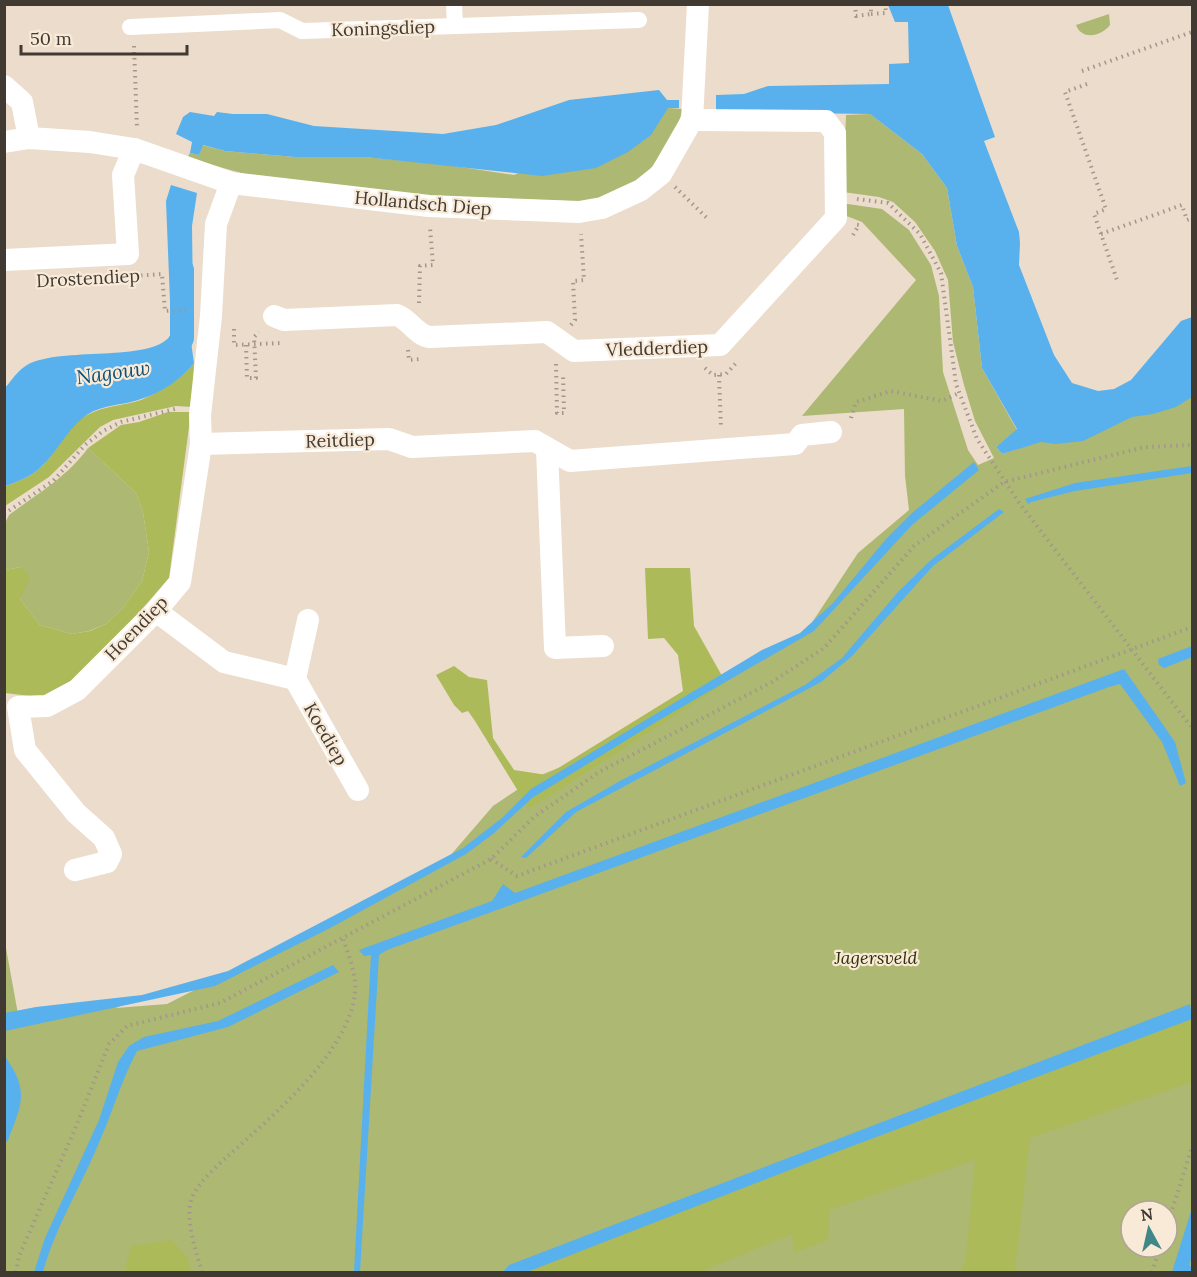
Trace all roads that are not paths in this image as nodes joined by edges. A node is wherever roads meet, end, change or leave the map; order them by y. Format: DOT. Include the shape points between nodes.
graph roads {
  1 [pos="454,4"];
  2 [pos="698,4"];
  3 [pos="639,20"];
  4 [pos="454,26"];
  5 [pos="130,27"];
  6 [pos="4,86"];
  7 [pos="692,120"];
  8 [pos="29,138"];
  9 [pos="4,142"];
  10 [pos="134,149"];
  11 [pos="231,183"];
  12 [pos="4,260"];
  13 [pos="274,316"];
  14 [pos="831,432"];
  15 [pos="201,444"];
  16 [pos="547,448"];
  17 [pos="156,611"];
  18 [pos="308,620"];
  19 [pos="603,646"];
  20 [pos="295,679"];
  21 [pos="11,706"];
  22 [pos="358,790"];
  23 [pos="75,870"];
  1 -- 4 [label="street"];
  2 -- 7 [label="street, Hollandsch Diep"];
  3 -- 4 [label="street, Koningsdiep"];
  4 -- 5 [label="street, Koningsdiep" via="302,31 280,20"];
  6 -- 8 [label="street" via="22,102"];
  7 -- 11 [label="street, Hollandsch Diep" via="661,174 641,190 602,208 579,212 429,206"];
  7 -- 13 [label="street, Vledderdiep" via="826,122 835,133 836,218 720,345 574,351 547,333 426,336 397,315 287,320"];
  8 -- 9 [label="street, Hollandsch Diep"];
  8 -- 10 [label="street, Hollandsch Diep"];
  10 -- 11 [label="street, Hollandsch Diep"];
  10 -- 12 [label="street, Drostendiep" via="123,175 128,254"];
  11 -- 15 [label="street, Hoendiep" via="216,224"];
  14 -- 16 [label="street, Reitdiep" via="802,435 795,444 570,461"];
  15 -- 16 [label="street, Reitdiep" via="389,439 412,447 535,441"];
  15 -- 17 [label="street, Hoendiep" via="180,582"];
  16 -- 19 [label="street" via="555,648"];
  17 -- 20 [label="street" via="224,662"];
  17 -- 21 [label="street, Hoendiep" via="77,690 47,706"];
  18 -- 20 [label="street"];
  20 -- 22 [label="street, Koediep"];
  21 -- 23 [label="street, Hoendiep" via="24,750 108,846 111,854 107,862"];
}
